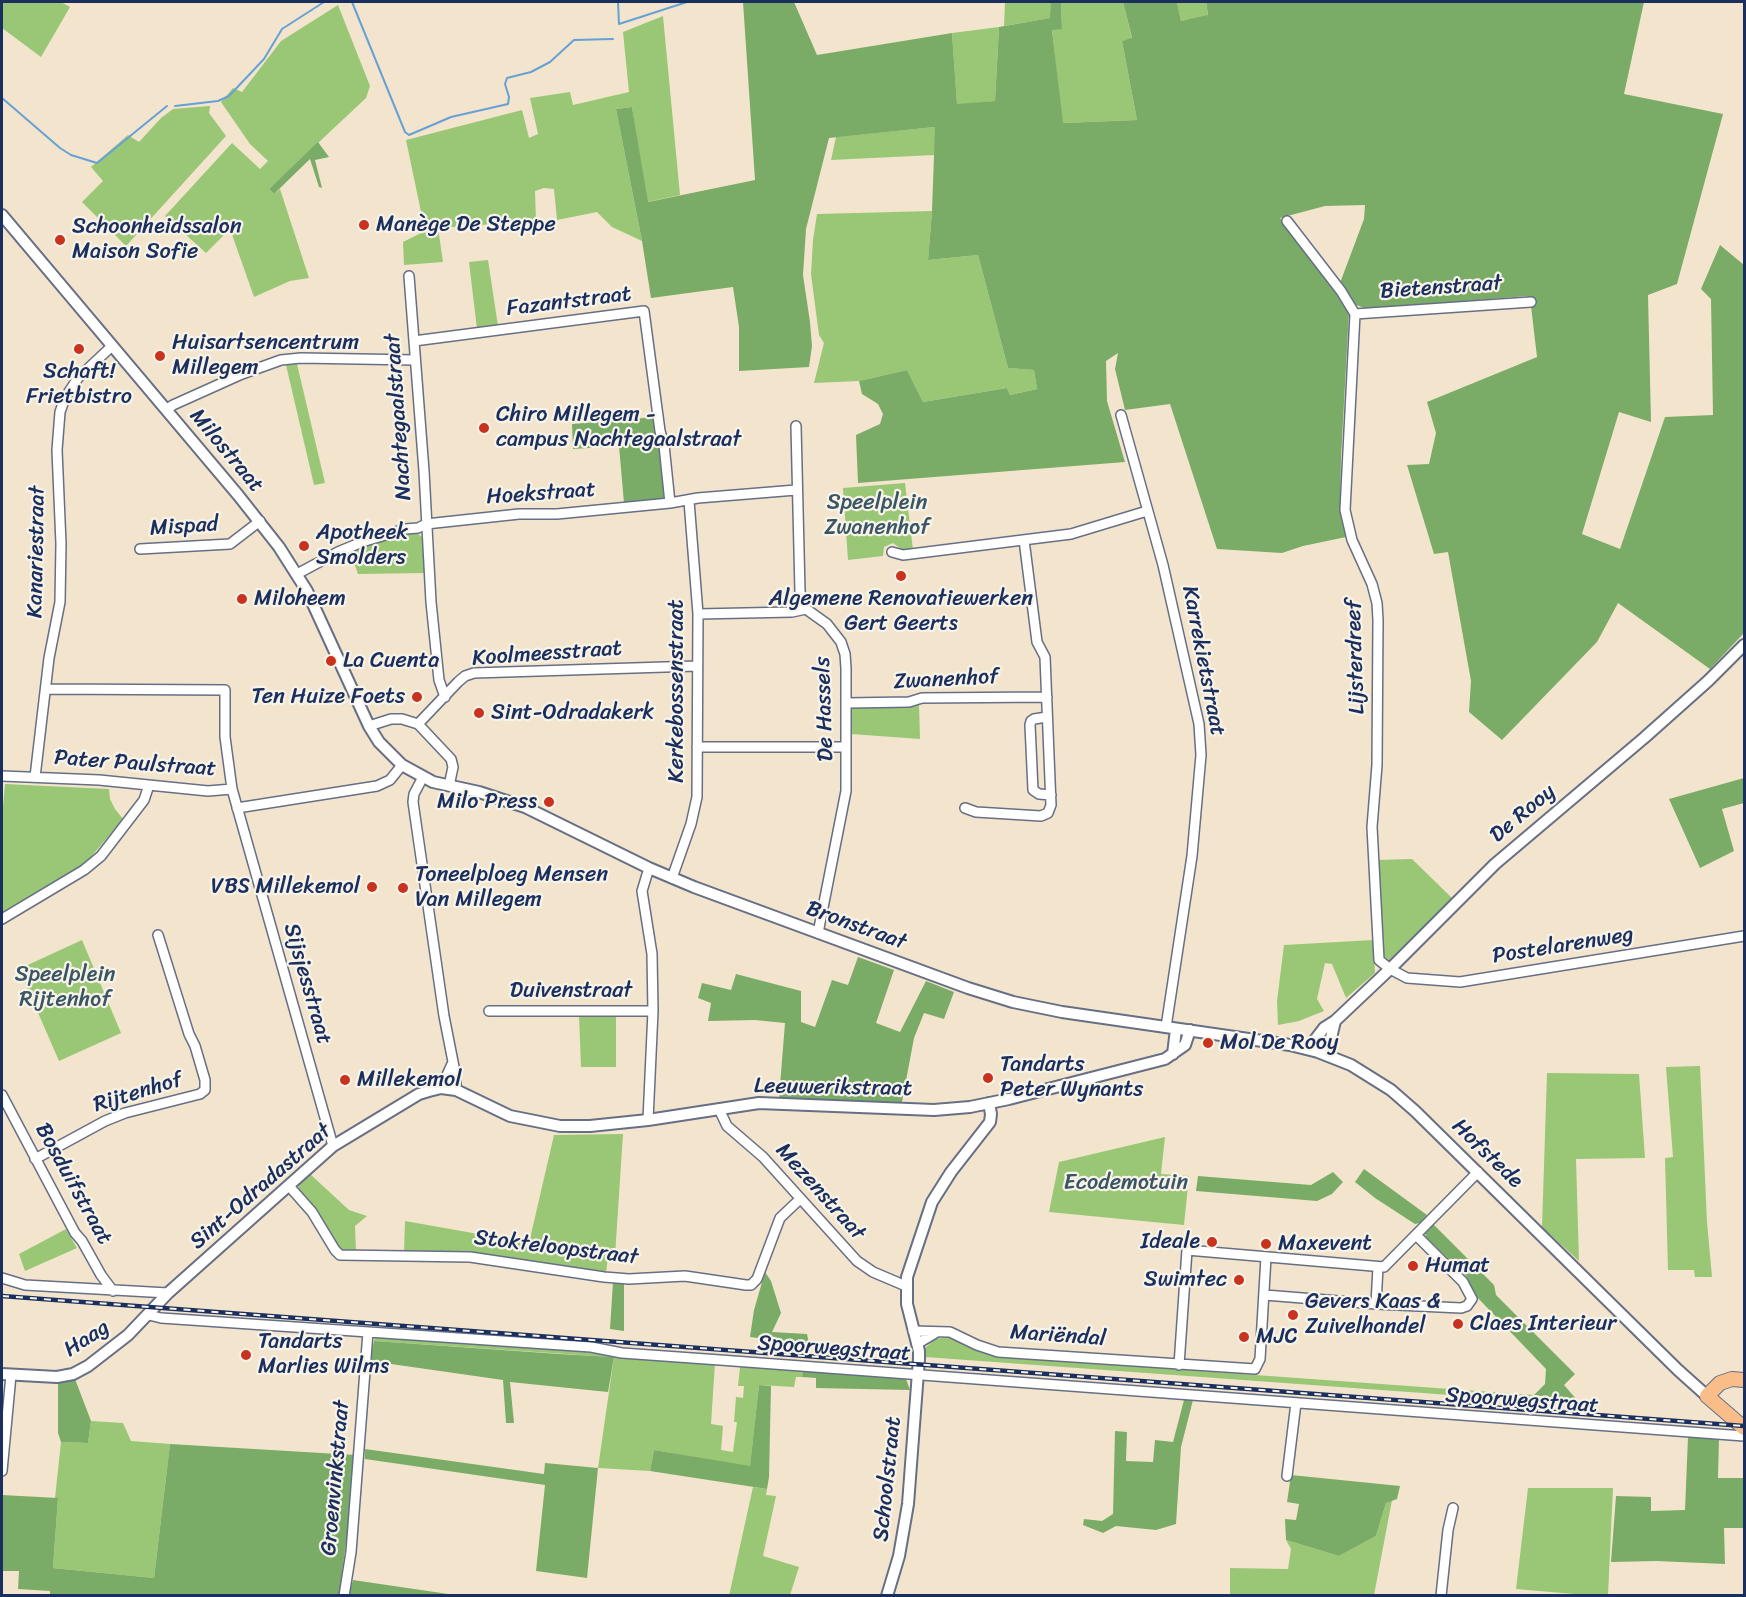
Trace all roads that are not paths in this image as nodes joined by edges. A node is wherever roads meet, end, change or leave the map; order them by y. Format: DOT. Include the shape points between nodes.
graph roads {
  1 [pos="2,215"];
  2 [pos="1287,221"];
  3 [pos="409,276"];
  4 [pos="1531,302"];
  5 [pos="1355,314"];
  6 [pos="414,340"];
  7 [pos="112,346"];
  8 [pos="415,360"];
  9 [pos="166,410"];
  10 [pos="1121,415"];
  11 [pos="796,426"];
  12 [pos="796,490"];
  13 [pos="689,501"];
  14 [pos="670,503"];
  15 [pos="1148,511"];
  16 [pos="260,521"];
  17 [pos="426,524"];
  18 [pos="1024,540"];
  19 [pos="140,549"];
  20 [pos="892,552"];
  21 [pos="297,574"];
  22 [pos="806,609"];
  23 [pos="698,614"];
  24 [pos="1744,645"];
  25 [pos="697,666"];
  26 [pos="46,689"];
  27 [pos="445,697"];
  28 [pos="1047,697"];
  29 [pos="847,703"];
  30 [pos="1047,717"];
  31 [pos="418,724"];
  32 [pos="369,726"];
  33 [pos="697,747"];
  34 [pos="846,747"];
  35 [pos="402,765"];
  36 [pos="2,776"];
  37 [pos="35,777"];
  38 [pos="423,777"];
  39 [pos="149,785"];
  40 [pos="449,786"];
  41 [pos="232,789"];
  42 [pos="1051,795"];
  43 [pos="237,808"];
  44 [pos="965,808"];
  45 [pos="649,868"];
  46 [pos="672,878"];
  47 [pos="2,919"];
  48 [pos="818,933"];
  49 [pos="158,935"];
  50 [pos="1744,936"];
  51 [pos="1390,969"];
  52 [pos="489,1011"];
  53 [pos="653,1011"];
  54 [pos="1335,1022"];
  55 [pos="1171,1028"];
  56 [pos="1190,1030"];
  57 [pos="1308,1049"];
  58 [pos="1173,1054"];
  59 [pos="1327,1055"];
  60 [pos="453,1062"];
  61 [pos="441,1088"];
  62 [pos="456,1090"];
  63 [pos="2,1095"];
  64 [pos="989,1103"];
  65 [pos="719,1109"];
  66 [pos="648,1120"];
  67 [pos="333,1146"];
  68 [pos="35,1159"];
  69 [pos="1478,1172"];
  70 [pos="289,1186"];
  71 [pos="800,1199"];
  72 [pos="1416,1235"];
  73 [pos="1266,1257"];
  74 [pos="1378,1267"];
  75 [pos="2,1278"];
  76 [pos="906,1286"];
  77 [pos="113,1291"];
  78 [pos="168,1293"];
  79 [pos="1265,1295"];
  80 [pos="1376,1304"];
  81 [pos="149,1315"];
  82 [pos="913,1331"];
  83 [pos="368,1332"];
  84 [pos="938,1332"];
  85 [pos="917,1344"];
  86 [pos="1179,1365"];
  87 [pos="918,1370"];
  88 [pos="6,1375"];
  89 [pos="1744,1380"];
  90 [pos="1707,1396"];
  91 [pos="1296,1403"];
  92 [pos="1744,1428"];
  93 [pos="1744,1436"];
  94 [pos="2,1471"];
  95 [pos="1287,1476"];
  96 [pos="1453,1508"];
  97 [pos="344,1596"];
  98 [pos="887,1596"];
  99 [pos="1441,1596"];
  1 -- 7 [label="street, Milostraat"];
  2 -- 5 [label="street"];
  3 -- 6 [label="street, Nachtegaalstraat"];
  4 -- 5 [label="street, Bietenstraat"];
  5 -- 51 [label="street, Lijsterdreef" via="1345,510 1352,540 1377,603 1377,765 1372,852 1379,960"];
  6 -- 8 [label="street, Nachtegaalstraat"];
  6 -- 14 [label="street, Fazantstraat" via="644,311"];
  7 -- 9 [label="street, Milostraat"];
  7 -- 26 [label="street, Kanariestraat" via="78,378 60,412 60,602"];
  8 -- 9 [label="street" via="281,360"];
  8 -- 17 [label="street, Nachtegaalstraat"];
  9 -- 16 [label="street, Milostraat"];
  10 -- 15 [label="street, Karrekietstraat"];
  11 -- 12 [label="street"];
  12 -- 13 [label="street, Hoekstraat"];
  12 -- 22 [label="street" via="800,592"];
  13 -- 14 [label="street, Hoekstraat"];
  13 -- 23 [label="street, Kerkebossenstraat"];
  14 -- 17 [label="street, Hoekstraat"];
  15 -- 18 [label="street" via="1071,534"];
  15 -- 55 [label="street, Karrekietstraat" via="1197,716 1201,755"];
  16 -- 19 [label="street, Mispad" via="230,544"];
  16 -- 21 [label="street, Milostraat"];
  17 -- 21 [label="street, Hoekstraat" via="362,542"];
  17 -- 27 [label="street, Nachtegaalstraat" via="439,680"];
  18 -- 20 [label="street" via="903,555"];
  18 -- 28 [label="street" via="1037,642 1045,657"];
  21 -- 32 [label="street, Milostraat"];
  22 -- 23 [label="street"];
  22 -- 29 [label="street, De Hassels" via="827,624 841,642"];
  23 -- 25 [label="street, Kerkebossenstraat"];
  24 -- 51 [label="street, De Rooy" via="1644,738 1503,856"];
  25 -- 27 [label="street, Koolmeesstraat" via="474,674 465,676"];
  25 -- 33 [label="street, Kerkebossenstraat"];
  26 -- 37 [label="street, Kanariestraat"];
  26 -- 41 [label="street, Sijsjesstraat" via="225,690 225,737"];
  27 -- 31 [label="street, Koolmeesstraat"];
  28 -- 29 [label="street, Zwanenhof"];
  28 -- 30 [label="street"];
  29 -- 34 [label="street, De Hassels"];
  30 -- 42 [label="street"];
  30 -- 42 [label="street" via="1035,719 1030,725 1033,790"];
  31 -- 32 [label="street" via="391,719"];
  31 -- 40 [label="street" via="451,759"];
  32 -- 35 [label="street, Milostraat"];
  33 -- 34 [label="street"];
  33 -- 46 [label="street, Kerkebossenstraat" via="695,813"];
  34 -- 48 [label="street, De Hassels" via="846,791"];
  35 -- 38 [label="street, Milostraat"];
  35 -- 43 [label="street, Pater Paulstraat" via="390,780 377,786"];
  36 -- 37 [label="street, Pater Paulstraat"];
  37 -- 39 [label="street, Pater Paulstraat"];
  38 -- 40 [label="street, Bronstraat"];
  38 -- 60 [label="street" via="414,802"];
  39 -- 41 [label="street, Pater Paulstraat" via="208,791"];
  39 -- 47 [label="street" via="144,800 100,856 84,870"];
  40 -- 45 [label="street, Bronstraat" via="525,807"];
  41 -- 43 [label="street, Sijsjesstraat"];
  42 -- 44 [label="street" via="1048,813 1041,816"];
  43 -- 67 [label="street, Sijsjesstraat"];
  45 -- 46 [label="street, Bronstraat"];
  45 -- 53 [label="street, Duivenstraat" via="642,891 652,954"];
  46 -- 48 [label="street, Bronstraat"];
  48 -- 55 [label="street, Bronstraat" via="1013,1002"];
  49 -- 68 [label="street, Rijtenhof" via="205,1090 105,1121"];
  50 -- 51 [label="street, Postelarenweg" via="1460,982 1407,978"];
  51 -- 54 [label="street, De Rooy"];
  52 -- 53 [label="street, Duivenstraat"];
  53 -- 66 [label="street, Duivenstraat"];
  54 -- 57 [label="street, De Rooy" via="1324,1028"];
  54 -- 59 [label="street"];
  55 -- 56 [label="street, Bronstraat"];
  55 -- 58 [label="street"];
  56 -- 57 [label="street, Hofstede"];
  56 -- 58 [label="street" via="1185,1045"];
  57 -- 59 [label="street, Hofstede"];
  58 -- 64 [label="street, Leeuwerikstraat" via="1144,1066"];
  59 -- 69 [label="street, Hofstede" via="1391,1090"];
  60 -- 61 [label="street"];
  60 -- 62 [label="street"];
  61 -- 62 [label="street, Sint-Odradastraat"];
  61 -- 67 [label="street, Sint-Odradastraat" via="419,1094"];
  62 -- 66 [label="street, Leeuwerikstraat" via="510,1116 544,1125 590,1126"];
  63 -- 68 [label="street, Bosduifstraat"];
  64 -- 65 [label="street, Leeuwerikstraat" via="934,1110 779,1102"];
  64 -- 76 [label="street, Schoolstraat" via="990,1122 932,1202"];
  65 -- 66 [label="street, Leeuwerikstraat"];
  65 -- 71 [label="street, Mezenstraat" via="727,1126 763,1157"];
  67 -- 70 [label="street, Sint-Odradastraat"];
  68 -- 77 [label="street, Bosduifstraat" via="75,1233"];
  69 -- 72 [label="street"];
  69 -- 90 [label="street, Hofstede"];
  70 -- 71 [label="street, Stokteloopstraat" via="312,1212 340,1255 470,1257 604,1277 685,1276 746,1285 757,1279 780,1218"];
  70 -- 78 [label="street, Sint-Odradastraat"];
  71 -- 76 [label="street, Mezenstraat" via="857,1261"];
  72 -- 74 [label="street" via="1384,1267"];
  72 -- 80 [label="street" via="1464,1282 1472,1299 1461,1308"];
  73 -- 74 [label="street"];
  73 -- 79 [label="street, Mariëndal"];
  73 -- 86 [label="street" via="1188,1250"];
  74 -- 80 [label="street"];
  75 -- 77 [label="street" via="25,1285"];
  76 -- 82 [label="street, Schoolstraat"];
  77 -- 78 [label="street"];
  78 -- 81 [label="street, Sint-Odradastraat"];
  79 -- 80 [label="street"];
  79 -- 86 [label="street, Mariëndal" via="1260,1359 1255,1369"];
  81 -- 83 [label="street"];
  81 -- 88 [label="street, Haag" via="73,1374"];
  82 -- 84 [label="street, Mariëndal"];
  82 -- 85 [label="street, Schoolstraat"];
  83 -- 87 [label="street, Spoorwegstraat" via="591,1347 622,1353"];
  83 -- 97 [label="street, Groenvinkstraat"];
  84 -- 85 [label="street"];
  84 -- 86 [label="street, Mariëndal" via="950,1332 998,1352"];
  85 -- 87 [label="street, Schoolstraat"];
  87 -- 91 [label="street, Spoorwegstraat"];
  87 -- 98 [label="street, Schoolstraat" via="908,1504"];
  88 -- 94 [label="street"];
  89 -- 90 [label="main road" via="1720,1383"];
  90 -- 92 [label="main road"];
  91 -- 93 [label="street, Spoorwegstraat"];
  91 -- 95 [label="street"];
  96 -- 99 [label="street"];
}
